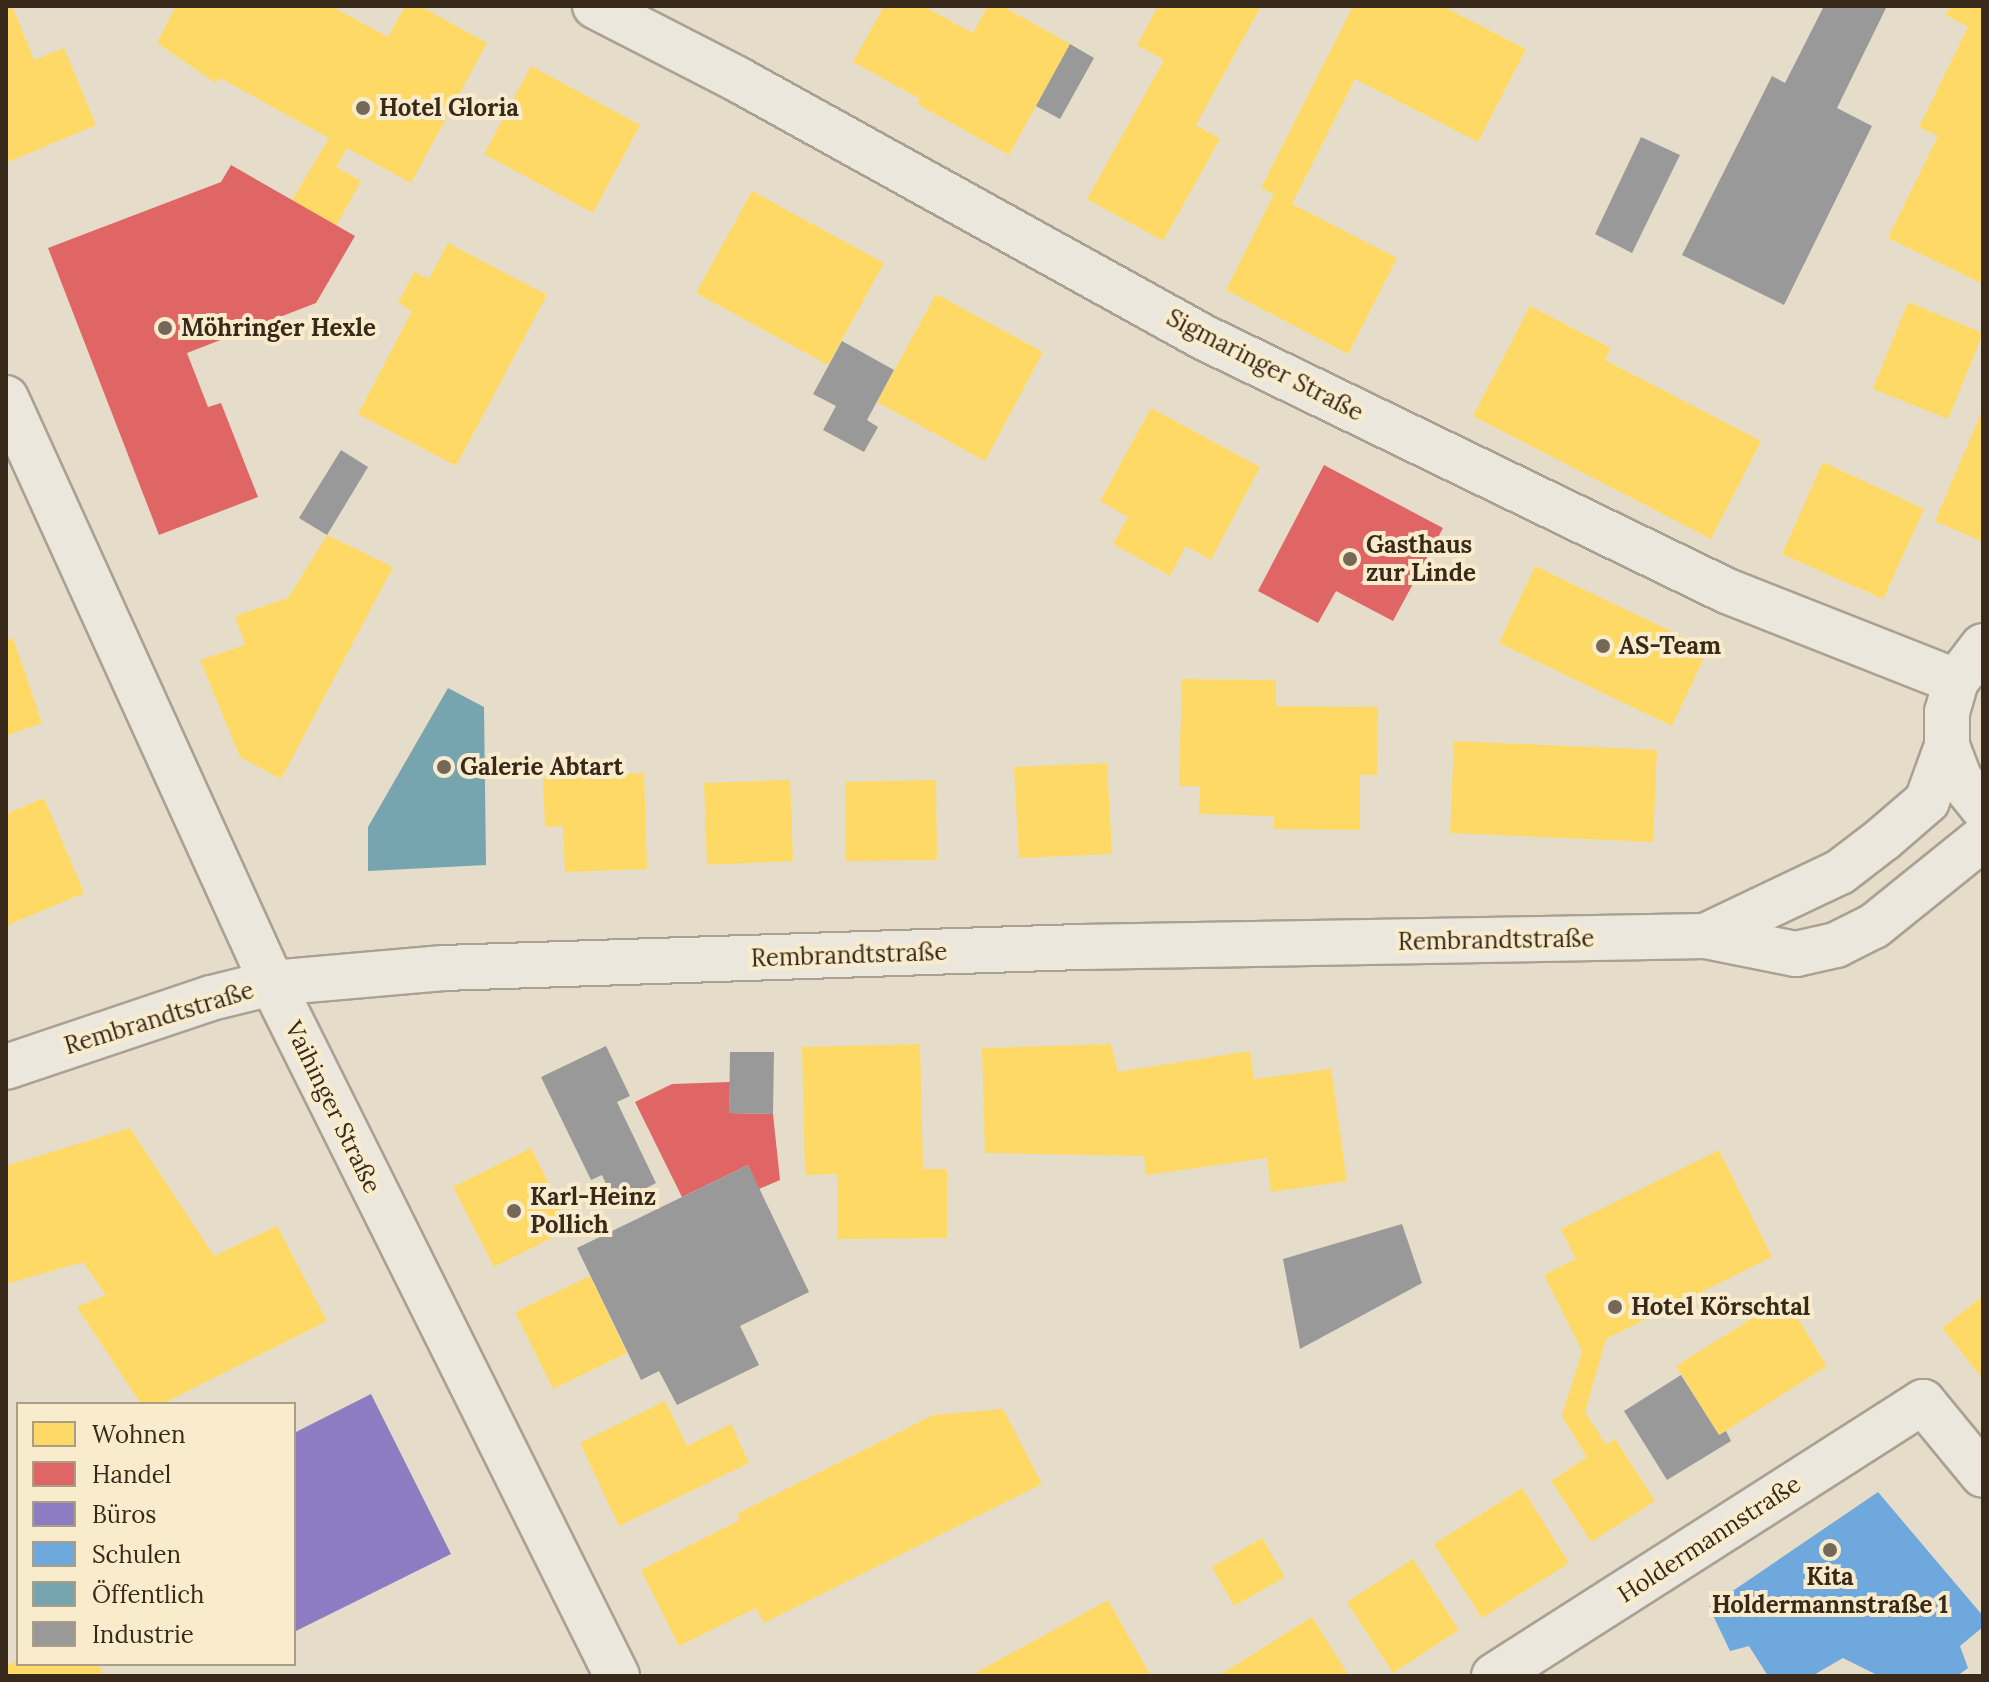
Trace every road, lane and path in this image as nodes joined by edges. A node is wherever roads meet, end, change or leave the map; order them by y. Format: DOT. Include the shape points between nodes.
graph roads {
  1 [pos="595,6"];
  2 [pos="6,398"];
  3 [pos="1983,646"];
  4 [pos="1956,681"];
  5 [pos="1947,746"];
  6 [pos="1983,808"];
  7 [pos="1983,838"];
  8 [pos="1705,936"];
  9 [pos="272,983"];
  10 [pos="6,1067"];
  11 [pos="1983,1475"];
  12 [pos="617,1676"];
  13 [pos="1494,1676"];
  1 -- 4 [label="main road, Sigmaringer Straße" via="1203,337 1727,591"];
  2 -- 9 [label="main road, Vaihinger Straße"];
  3 -- 4 [label="main road"];
  4 -- 5 [label="main road" via="1947,712"];
  5 -- 6 [label="main road" via="1959,778"];
  5 -- 8 [label="main road, Rembrandtstraße" via="1927,801 1883,839 1840,872"];
  7 -- 8 [label="main road, Rembrandtstraße" via="1874,926 1836,945 1796,954"];
  8 -- 9 [label="main road, Rembrandtstraße" via="1081,947 443,968"];
  9 -- 10 [label="main road, Rembrandtstraße" via="211,998"];
  9 -- 12 [label="main road, Vaihinger Straße"];
  11 -- 13 [label="main road, Holdermannstraße" via="1923,1402"];
}
